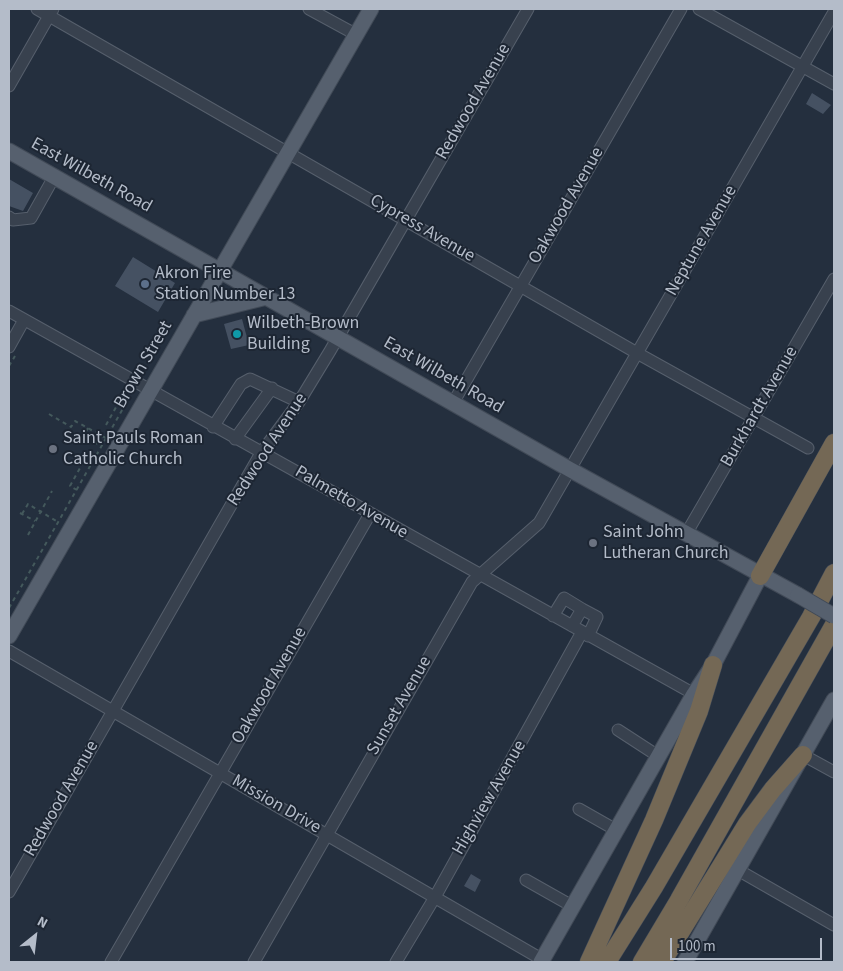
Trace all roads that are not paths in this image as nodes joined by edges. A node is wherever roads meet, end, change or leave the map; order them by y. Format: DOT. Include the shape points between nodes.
graph roads {
  1 [pos="37,9"];
  2 [pos="309,9"];
  3 [pos="371,9"];
  4 [pos="528,9"];
  5 [pos="681,9"];
  6 [pos="699,9"];
  7 [pos="51,12"];
  8 [pos="834,12"];
  9 [pos="355,34"];
  10 [pos="803,66"];
  11 [pos="834,84"];
  12 [pos="9,86"];
  13 [pos="9,151"];
  14 [pos="288,152"];
  15 [pos="54,177"];
  16 [pos="9,217"];
  17 [pos="406,220"];
  18 [pos="220,270"];
  19 [pos="834,279"];
  20 [pos="522,286"];
  21 [pos="267,297"];
  22 [pos="9,311"];
  23 [pos="194,315"];
  24 [pos="24,320"];
  25 [pos="338,338"];
  26 [pos="12,350"];
  27 [pos="637,353"];
  28 [pos="272,388"];
  29 [pos="150,392"];
  30 [pos="300,402"];
  31 [pos="454,403"];
  32 [pos="753,417"];
  33 [pos="213,427"];
  34 [pos="235,439"];
  35 [pos="834,443"];
  36 [pos="808,448"];
  37 [pos="261,454"];
  38 [pos="569,469"];
  39 [pos="370,514"];
  40 [pos="686,534"];
  41 [pos="834,573"];
  42 [pos="480,575"];
  43 [pos="760,576"];
  44 [pos="582,609"];
  45 [pos="553,616"];
  46 [pos="834,616"];
  47 [pos="834,626"];
  48 [pos="581,631"];
  49 [pos="9,636"];
  50 [pos="9,651"];
  51 [pos="713,665"];
  52 [pos="694,694"];
  53 [pos="834,700"];
  54 [pos="112,711"];
  55 [pos="618,730"];
  56 [pos="803,754"];
  57 [pos="658,756"];
  58 [pos="834,772"];
  59 [pos="220,773"];
  60 [pos="579,809"];
  61 [pos="616,830"];
  62 [pos="326,834"];
  63 [pos="738,870"];
  64 [pos="526,880"];
  65 [pos="9,892"];
  66 [pos="435,897"];
  67 [pos="572,906"];
  68 [pos="834,925"];
  69 [pos="542,961"];
  70 [pos="110,962"];
  71 [pos="254,962"];
  72 [pos="396,962"];
  73 [pos="589,962"];
  74 [pos="606,962"];
  75 [pos="642,962"];
  76 [pos="662,962"];
  77 [pos="685,962"];
  1 -- 7 [label="street, Cypress Avenue"];
  2 -- 9 [label="street"];
  3 -- 9 [label="main road, Brown Street"];
  4 -- 17 [label="street, Redwood Avenue"];
  5 -- 20 [label="street, Oakwood Avenue"];
  6 -- 10 [label="street"];
  7 -- 12 [label="street"];
  7 -- 14 [label="street, Cypress Avenue"];
  8 -- 10 [label="street, Neptune Avenue"];
  9 -- 14 [label="main road, Brown Street"];
  10 -- 11 [label="street"];
  10 -- 27 [label="street, Neptune Avenue"];
  13 -- 15 [label="main road, East Wilbeth Road"];
  14 -- 17 [label="street, Cypress Avenue"];
  14 -- 18 [label="main road, Brown Street"];
  15 -- 16 [label="street" via="31,218 13,220"];
  15 -- 18 [label="main road, East Wilbeth Road"];
  17 -- 20 [label="street, Cypress Avenue"];
  17 -- 25 [label="street, Redwood Avenue"];
  18 -- 21 [label="main road, East Wilbeth Road"];
  18 -- 23 [label="main road, Brown Street"];
  19 -- 32 [label="street, Burkhardt Avenue"];
  20 -- 27 [label="street, Cypress Avenue"];
  20 -- 31 [label="street, Oakwood Avenue"];
  21 -- 23 [label="main road"];
  21 -- 25 [label="main road, East Wilbeth Road"];
  22 -- 24 [label="street, Palmetto Avenue"];
  23 -- 29 [label="main road, Brown Street"];
  24 -- 26 [label="street"];
  24 -- 29 [label="street, Palmetto Avenue"];
  25 -- 30 [label="street, Redwood Avenue"];
  25 -- 31 [label="main road, East Wilbeth Road"];
  27 -- 32 [label="street, Cypress Avenue"];
  27 -- 38 [label="street, Neptune Avenue"];
  28 -- 30 [label="street"];
  28 -- 33 [label="street" via="250,380 241,384"];
  28 -- 34 [label="street"];
  29 -- 33 [label="street, Palmetto Avenue"];
  29 -- 49 [label="main road, Brown Street"];
  30 -- 37 [label="street, Redwood Avenue"];
  31 -- 38 [label="main road, East Wilbeth Road"];
  32 -- 36 [label="street, Cypress Avenue"];
  32 -- 40 [label="street, Burkhardt Avenue"];
  33 -- 34 [label="street, Palmetto Avenue"];
  34 -- 37 [label="street, Palmetto Avenue"];
  35 -- 43 [label="highway"];
  37 -- 39 [label="street, Palmetto Avenue"];
  37 -- 54 [label="street, Redwood Avenue"];
  38 -- 40 [label="main road, East Wilbeth Road"];
  38 -- 42 [label="street, Sunset Avenue" via="539,523"];
  39 -- 42 [label="street, Palmetto Avenue"];
  39 -- 59 [label="street, Oakwood Avenue"];
  40 -- 43 [label="main road, East Wilbeth Road"];
  41 -- 74 [label="highway" via="703,802"];
  42 -- 45 [label="street, Palmetto Avenue"];
  42 -- 62 [label="street, Sunset Avenue" via="458,605"];
  43 -- 46 [label="main road, East Wilbeth Road, bridge"];
  43 -- 51 [label="main road"];
  44 -- 45 [label="street" via="564,598"];
  44 -- 48 [label="street"];
  44 -- 48 [label="street" via="597,617"];
  45 -- 48 [label="street, Palmetto Avenue"];
  47 -- 75 [label="highway"];
  48 -- 52 [label="street, Palmetto Avenue"];
  48 -- 66 [label="street, Highview Avenue"];
  50 -- 54 [label="street, Mission Drive"];
  51 -- 52 [label="main road"];
  51 -- 73 [label="highway" via="699,711 654,820"];
  52 -- 57 [label="main road"];
  53 -- 56 [label="main road"];
  54 -- 59 [label="street, Mission Drive"];
  54 -- 65 [label="street, Redwood Avenue"];
  55 -- 57 [label="street"];
  56 -- 58 [label="street"];
  56 -- 63 [label="main road"];
  56 -- 76 [label="highway" via="747,824"];
  57 -- 61 [label="main road"];
  59 -- 62 [label="street, Mission Drive"];
  59 -- 70 [label="street, Oakwood Avenue"];
  60 -- 61 [label="street"];
  61 -- 67 [label="main road"];
  62 -- 66 [label="street, Mission Drive"];
  62 -- 71 [label="street, Sunset Avenue"];
  63 -- 68 [label="street"];
  63 -- 77 [label="main road"];
  64 -- 67 [label="street"];
  66 -- 69 [label="street, Mission Drive"];
  66 -- 72 [label="street, Highview Avenue"];
  67 -- 69 [label="main road"];
}
